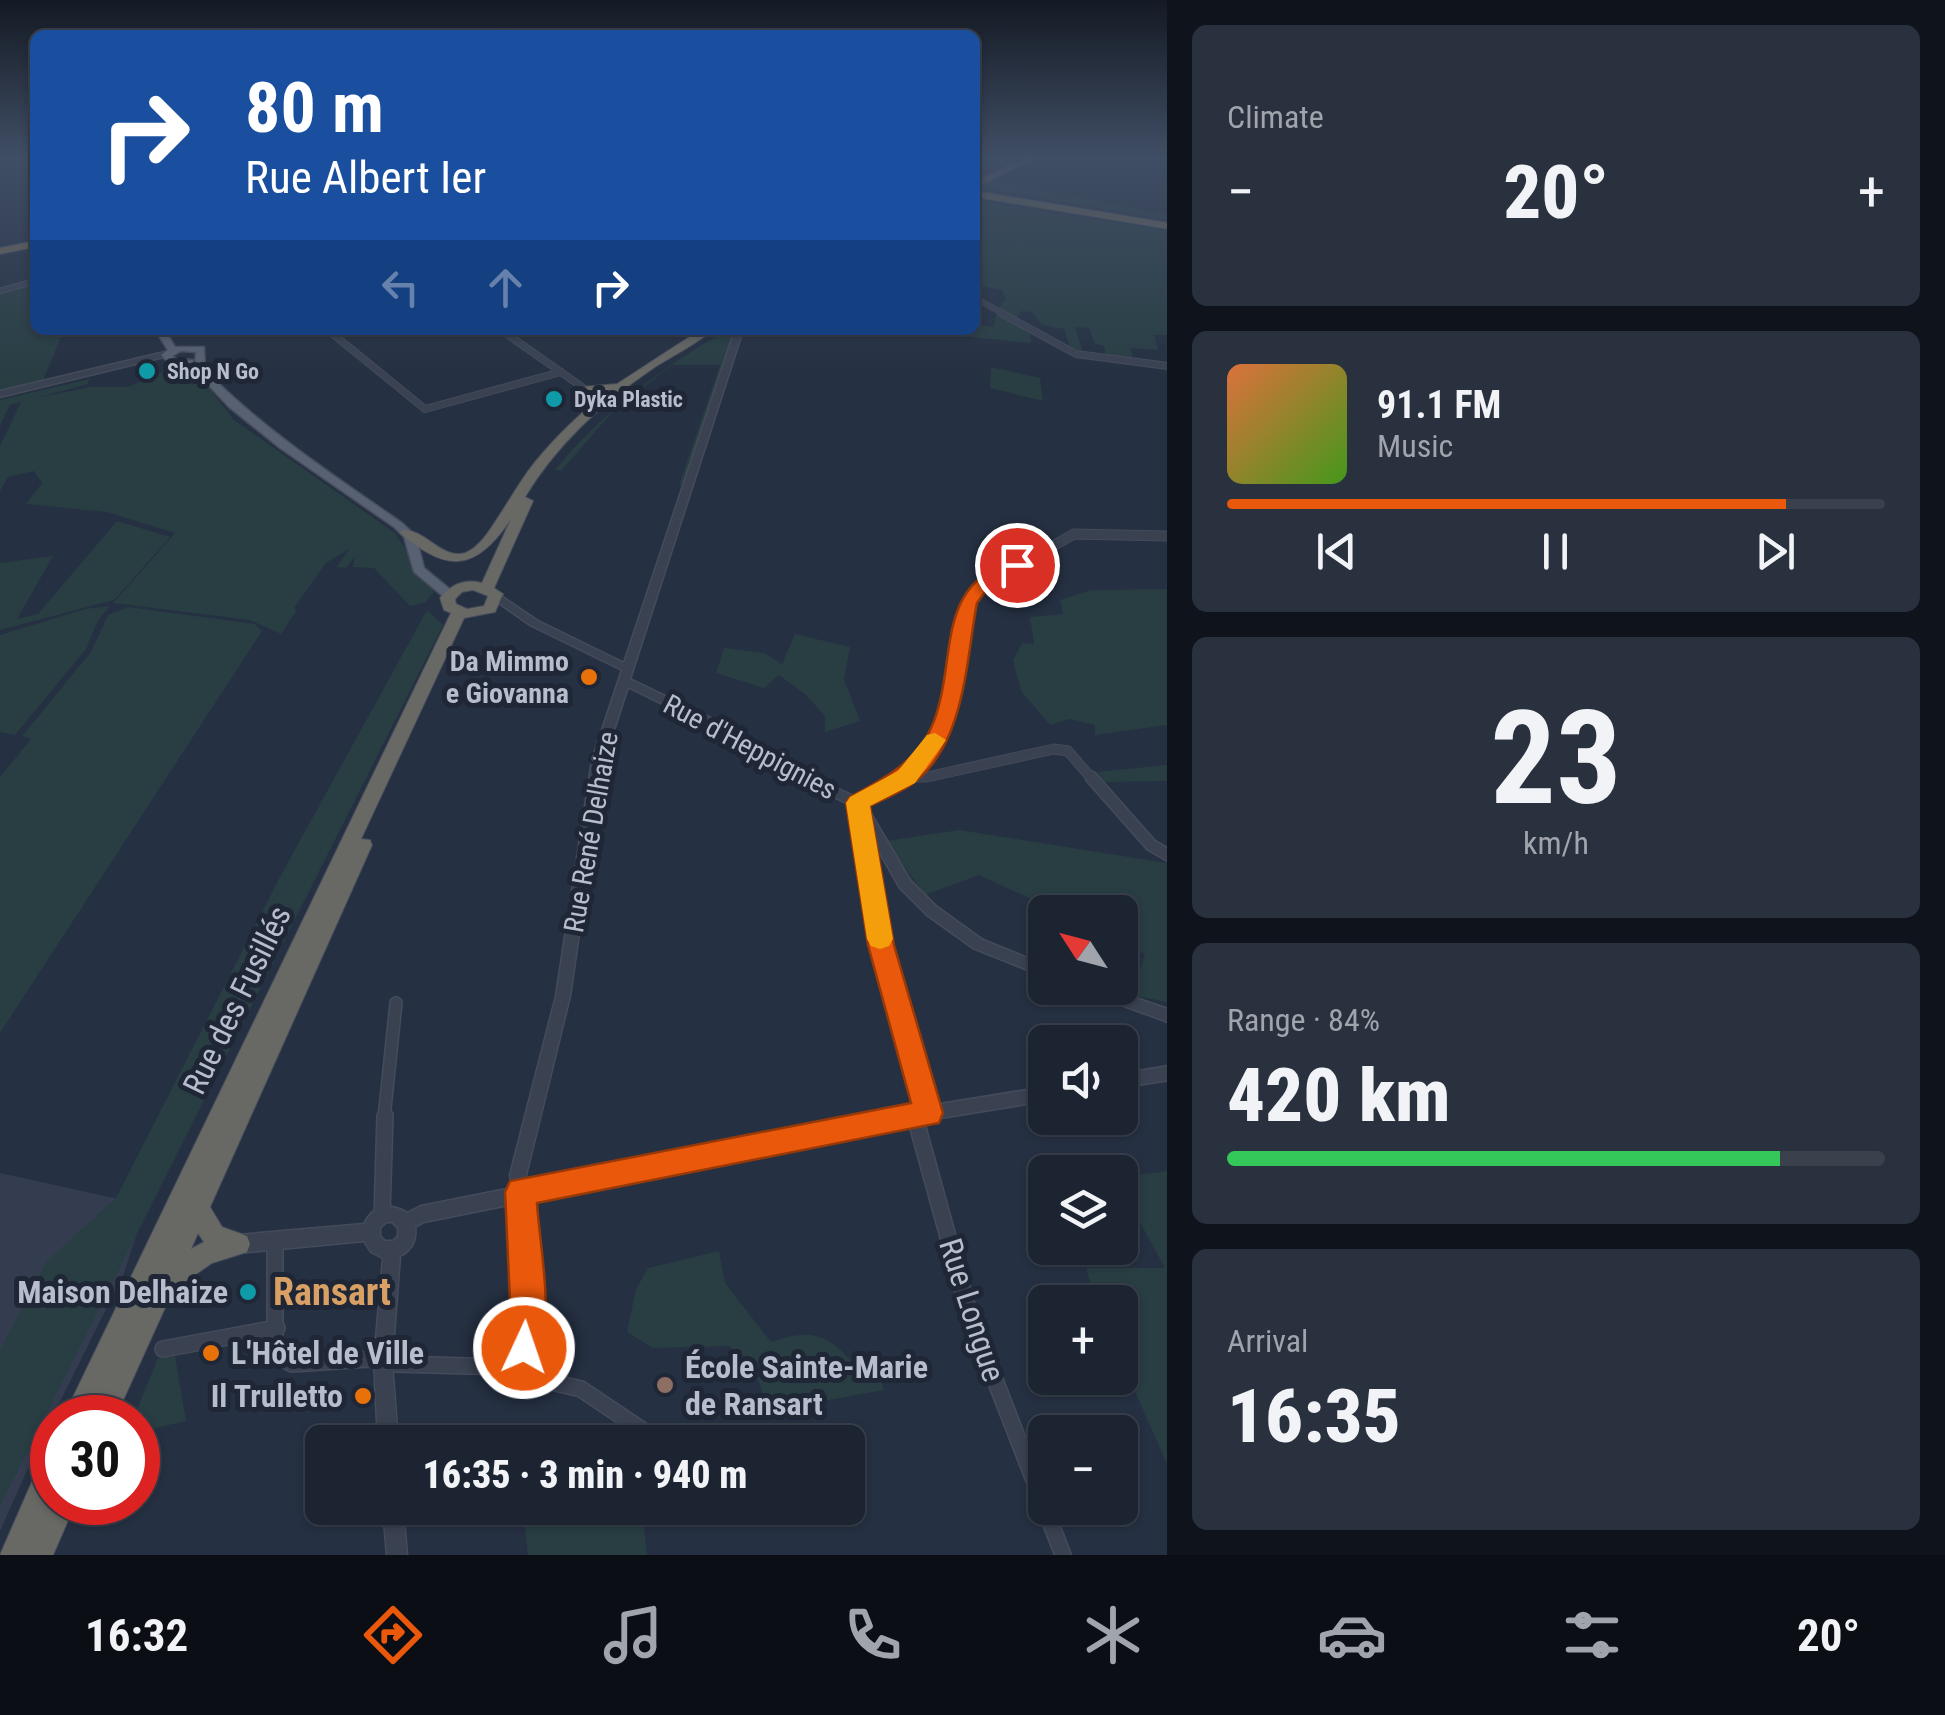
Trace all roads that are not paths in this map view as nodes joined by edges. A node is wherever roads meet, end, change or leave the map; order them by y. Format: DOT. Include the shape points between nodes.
graph roads {
  1 [pos="30,248"];
  2 [pos="0,253"];
  3 [pos="30,281"];
  4 [pos="0,289"];
  5 [pos="980,301"];
  6 [pos="163,335"];
  7 [pos="165,335"];
  8 [pos="334,335"];
  9 [pos="508,335"];
  10 [pos="700,335"];
  11 [pos="710,335"];
  12 [pos="736,335"];
  13 [pos="185,347"];
  14 [pos="170,354"];
  15 [pos="199,365"];
  16 [pos="1167,366"];
  17 [pos="561,372"];
  18 [pos="621,385"];
  19 [pos="585,389"];
  20 [pos="0,396"];
  21 [pos="588,412"];
  22 [pos="501,520"];
  23 [pos="407,533"];
  24 [pos="1167,536"];
  25 [pos="474,598"];
  26 [pos="624,674"];
  27 [pos="906,777"];
  28 [pos="858,803"];
  29 [pos="1167,854"];
  30 [pos="1028,964"];
  31 [pos="396,1003"];
  32 [pos="1137,1005"];
  33 [pos="1167,1016"];
  34 [pos="1167,1072"];
  35 [pos="1138,1078"];
  36 [pos="1028,1097"];
  37 [pos="922,1115"];
  38 [pos="521,1192"];
  39 [pos="197,1209"];
  40 [pos="382,1216"];
  41 [pos="407,1222"];
  42 [pos="370,1232"];
  43 [pos="275,1241"];
  44 [pos="238,1244"];
  45 [pos="392,1250"];
  46 [pos="162,1286"];
  47 [pos="277,1328"];
  48 [pos="164,1349"];
  49 [pos="518,1360"];
  50 [pos="383,1362"];
  51 [pos="87,1395"];
  52 [pos="112,1395"];
  53 [pos="387,1425"];
  54 [pos="635,1425"];
  55 [pos="30,1517"];
  56 [pos="52,1525"];
  57 [pos="395,1525"];
  58 [pos="13,1555"];
  59 [pos="38,1555"];
  60 [pos="398,1555"];
  61 [pos="1063,1555"];
  1 -- 2 [label="highway"];
  3 -- 4 [label="street"];
  5 -- 16 [label="street" via="1076,354"];
  6 -- 14 [label="main road"];
  7 -- 13 [label="main road"];
  8 -- 17 [label="street" via="425,409"];
  9 -- 17 [label="street"];
  10 -- 18 [label="highway"];
  11 -- 25 [label="highway" via="630,387 574,438 526,501"];
  12 -- 26 [label="street, Rue René Delhaize"];
  13 -- 14 [label="main road"];
  13 -- 15 [label="main road" via="201,349"];
  14 -- 15 [label="main road"];
  14 -- 20 [label="street"];
  15 -- 23 [label="main road" via="233,405"];
  17 -- 19 [label="street"];
  18 -- 19 [label="highway"];
  18 -- 21 [label="highway"];
  19 -- 21 [label="highway" via="592,403"];
  21 -- 22 [label="highway" via="538,466"];
  22 -- 23 [label="highway" via="479,552 461,558 442,555"];
  22 -- 25 [label="highway"];
  23 -- 25 [label="main road" via="423,574"];
  24 -- 27 [label="street" via="1074,534 974,591 945,720"];
  25 -- 26 [label="street, Rue d'Heppignies" via="520,614"];
  25 -- 39 [label="highway, Rue des Fusillés"];
  25 -- 51 [label="highway, Rue des Fusillés"];
  26 -- 28 [label="street, Rue d'Heppignies"];
  26 -- 38 [label="street, Rue René Delhaize" via="598,760 563,996 518,1175"];
  27 -- 28 [label="street"];
  27 -- 29 [label="street" via="1068,751 1151,845"];
  28 -- 30 [label="street, Rue d'Heppignies" via="906,884 932,911 978,944"];
  28 -- 37 [label="street, Rue Longue" via="881,945"];
  31 -- 40 [label="street"];
  32 -- 33 [label="street"];
  34 -- 35 [label="street"];
  36 -- 37 [label="street"];
  37 -- 38 [label="street"];
  37 -- 61 [label="street, Rue Longue" via="961,1289"];
  38 -- 41 [label="street"];
  38 -- 49 [label="street" via="528,1322"];
  39 -- 44 [label="highway" via="214,1236"];
  39 -- 46 [label="highway, Rue des Fusillés"];
  40 -- 41 [label="street" via="396,1214"];
  40 -- 42 [label="street"];
  41 -- 45 [label="street" via="406,1238"];
  42 -- 43 [label="street"];
  42 -- 45 [label="street" via="374,1245"];
  43 -- 44 [label="street"];
  43 -- 47 [label="street"];
  44 -- 46 [label="highway" via="206,1253"];
  45 -- 50 [label="street"];
  46 -- 52 [label="highway, Rue des Fusillés"];
  47 -- 48 [label="street"];
  47 -- 50 [label="street" via="280,1357 292,1364"];
  49 -- 50 [label="street" via="494,1368"];
  49 -- 54 [label="street" via="539,1379 581,1389"];
  50 -- 53 [label="street"];
  55 -- 58 [label="highway"];
  56 -- 59 [label="highway"];
  57 -- 60 [label="street"];
}
